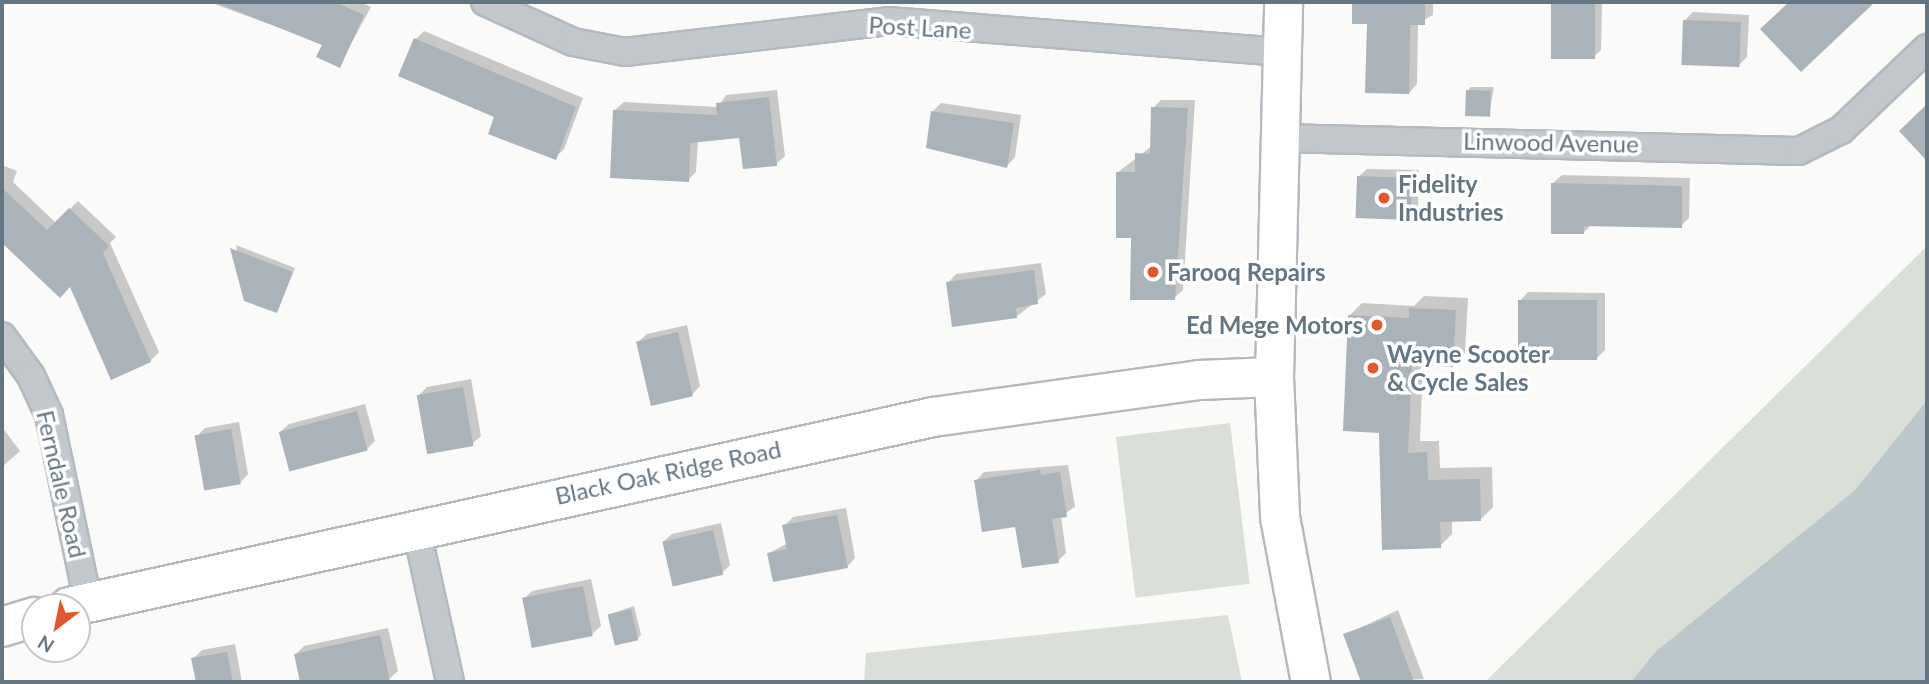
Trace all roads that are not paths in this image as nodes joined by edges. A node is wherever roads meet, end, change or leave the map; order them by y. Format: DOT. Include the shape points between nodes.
graph roads {
  1 [pos="485,2"];
  2 [pos="1283,2"];
  3 [pos="1927,48"];
  4 [pos="1282,52"];
  5 [pos="1280,138"];
  6 [pos="2,336"];
  7 [pos="1274,377"];
  8 [pos="416,527"];
  9 [pos="77,593"];
  10 [pos="91,601"];
  11 [pos="21,621"];
  12 [pos="2,626"];
  13 [pos="450,682"];
  14 [pos="1311,682"];
  1 -- 4 [label="street, Post Lane" via="573,42 625,52 888,21"];
  2 -- 4 [label="main road"];
  3 -- 5 [label="street, Linwood Avenue" via="1821,144 1799,151"];
  4 -- 5 [label="main road"];
  5 -- 7 [label="main road"];
  6 -- 9 [label="street, Ferndale Road" via="32,376 49,415"];
  7 -- 8 [label="main road, Black Oak Ridge Road" via="1199,380 933,417"];
  7 -- 14 [label="main road" via="1280,517"];
  8 -- 10 [label="main road, Black Oak Ridge Road"];
  8 -- 13 [label="street"];
  11 -- 12 [label="main road"];
}
